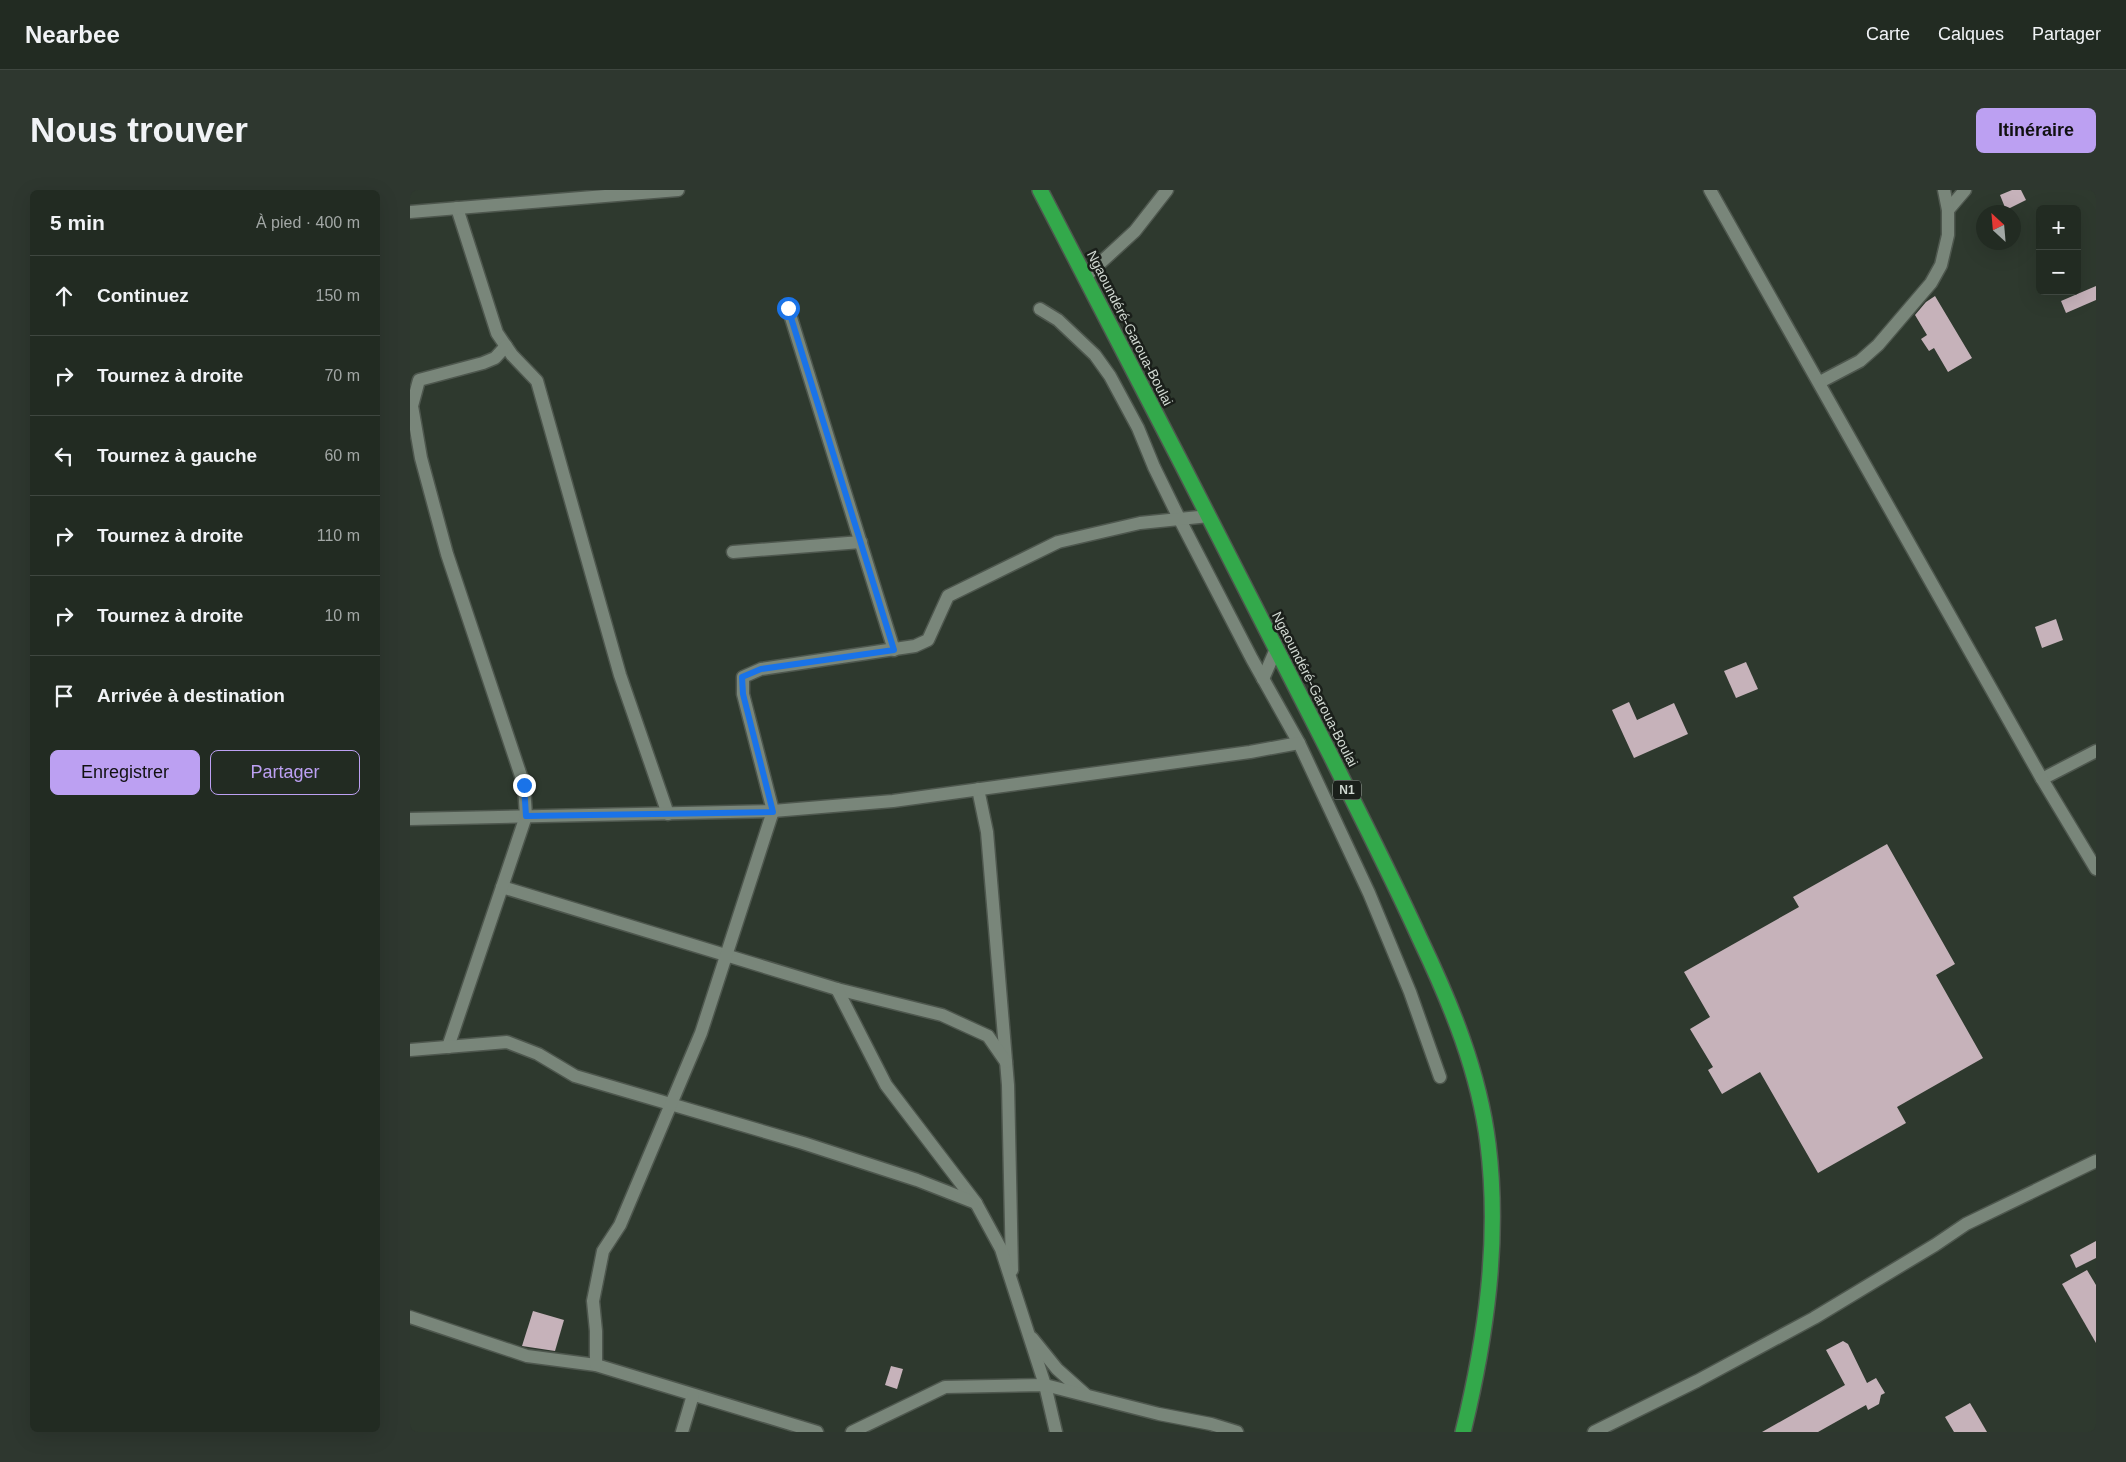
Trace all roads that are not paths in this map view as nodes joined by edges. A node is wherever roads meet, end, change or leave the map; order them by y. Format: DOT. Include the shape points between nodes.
graph roads {
  1 [pos="678,190"];
  2 [pos="1040,190"];
  3 [pos="1167,190"];
  4 [pos="1710,190"];
  5 [pos="1944,190"];
  6 [pos="1965,190"];
  7 [pos="457,208"];
  8 [pos="1948,210"];
  9 [pos="410,212"];
  10 [pos="1085,277"];
  11 [pos="788,308"];
  12 [pos="1040,309"];
  13 [pos="506,346"];
  14 [pos="1820,382"];
  15 [pos="1209,516"];
  16 [pos="1179,518"];
  17 [pos="861,542"];
  18 [pos="733,552"];
  19 [pos="1276,648"];
  20 [pos="894,650"];
  21 [pos="1263,679"];
  22 [pos="1299,743"];
  23 [pos="2096,751"];
  24 [pos="2042,779"];
  25 [pos="978,789"];
  26 [pos="773,812"];
  27 [pos="668,814"];
  28 [pos="526,816"];
  29 [pos="410,819"];
  30 [pos="2096,869"];
  31 [pos="502,887"];
  32 [pos="726,956"];
  33 [pos="838,989"];
  34 [pos="448,1047"];
  35 [pos="410,1050"];
  36 [pos="1006,1062"];
  37 [pos="1440,1077"];
  38 [pos="671,1106"];
  39 [pos="2096,1161"];
  40 [pos="976,1203"];
  41 [pos="1012,1286"];
  42 [pos="410,1317"];
  43 [pos="1027,1332"];
  44 [pos="596,1366"];
  45 [pos="1045,1386"];
  46 [pos="1086,1394"];
  47 [pos="693,1395"];
  48 [pos="682,1432"];
  49 [pos="817,1432"];
  50 [pos="852,1432"];
  51 [pos="1056,1432"];
  52 [pos="1237,1432"];
  53 [pos="1463,1432"];
  54 [pos="1594,1432"];
  1 -- 7 [label="street"];
  2 -- 10 [label="highway, Ngaoundéré-Garoua-Boulai / N1"];
  3 -- 10 [label="street" via="1136,231"];
  4 -- 14 [label="street"];
  5 -- 8 [label="street"];
  6 -- 8 [label="street"];
  7 -- 9 [label="street"];
  7 -- 13 [label="street" via="497,333"];
  8 -- 14 [label="street" via="1948,235 1941,265 1931,283 1878,345 1860,361"];
  10 -- 15 [label="highway, Ngaoundéré-Garoua-Boulai / N1"];
  11 -- 17 [label="street"];
  12 -- 16 [label="street" via="1076,335 1110,376"];
  13 -- 27 [label="street" via="537,381 620,676"];
  13 -- 28 [label="street" via="495,358 484,363 419,380 412,406 421,458 447,554 524,785"];
  14 -- 24 [label="street"];
  15 -- 16 [label="street"];
  15 -- 19 [label="highway, Ngaoundéré-Garoua-Boulai / N1"];
  16 -- 20 [label="street" via="1140,523 1058,542 948,596 928,640"];
  16 -- 21 [label="street"];
  17 -- 18 [label="street"];
  17 -- 20 [label="street"];
  19 -- 21 [label="street"];
  19 -- 53 [label="highway, Ngaoundéré-Garoua-Boulai / N1" via="1404,903 1442,986 1472,1067 1488,1143 1493,1234 1486,1314"];
  20 -- 26 [label="street" via="761,669 742,677 743,694"];
  21 -- 22 [label="street"];
  22 -- 25 [label="street"];
  22 -- 37 [label="street" via="1369,893 1410,992"];
  23 -- 24 [label="street"];
  24 -- 30 [label="street"];
  25 -- 26 [label="street"];
  25 -- 36 [label="street" via="987,832"];
  26 -- 27 [label="street"];
  26 -- 32 [label="street"];
  27 -- 28 [label="street"];
  28 -- 29 [label="street"];
  28 -- 31 [label="street"];
  31 -- 32 [label="street"];
  31 -- 34 [label="street"];
  32 -- 33 [label="street"];
  32 -- 38 [label="street" via="701,1033"];
  33 -- 36 [label="street" via="942,1015 988,1036"];
  33 -- 40 [label="street" via="886,1085"];
  34 -- 35 [label="street"];
  34 -- 38 [label="street" via="507,1042 538,1054 575,1076"];
  36 -- 41 [label="street"];
  38 -- 40 [label="street" via="803,1143"];
  38 -- 44 [label="street" via="620,1225 603,1251 593,1301"];
  39 -- 54 [label="street" via="1966,1224 1814,1318"];
  40 -- 41 [label="street" via="1001,1249"];
  41 -- 43 [label="street"];
  42 -- 44 [label="street" via="526,1356"];
  43 -- 45 [label="street"];
  43 -- 46 [label="street" via="1058,1369"];
  44 -- 47 [label="street"];
  45 -- 46 [label="street"];
  45 -- 50 [label="street" via="946,1387"];
  45 -- 51 [label="street"];
  46 -- 52 [label="street"];
  47 -- 48 [label="street"];
  47 -- 49 [label="street"];
}
